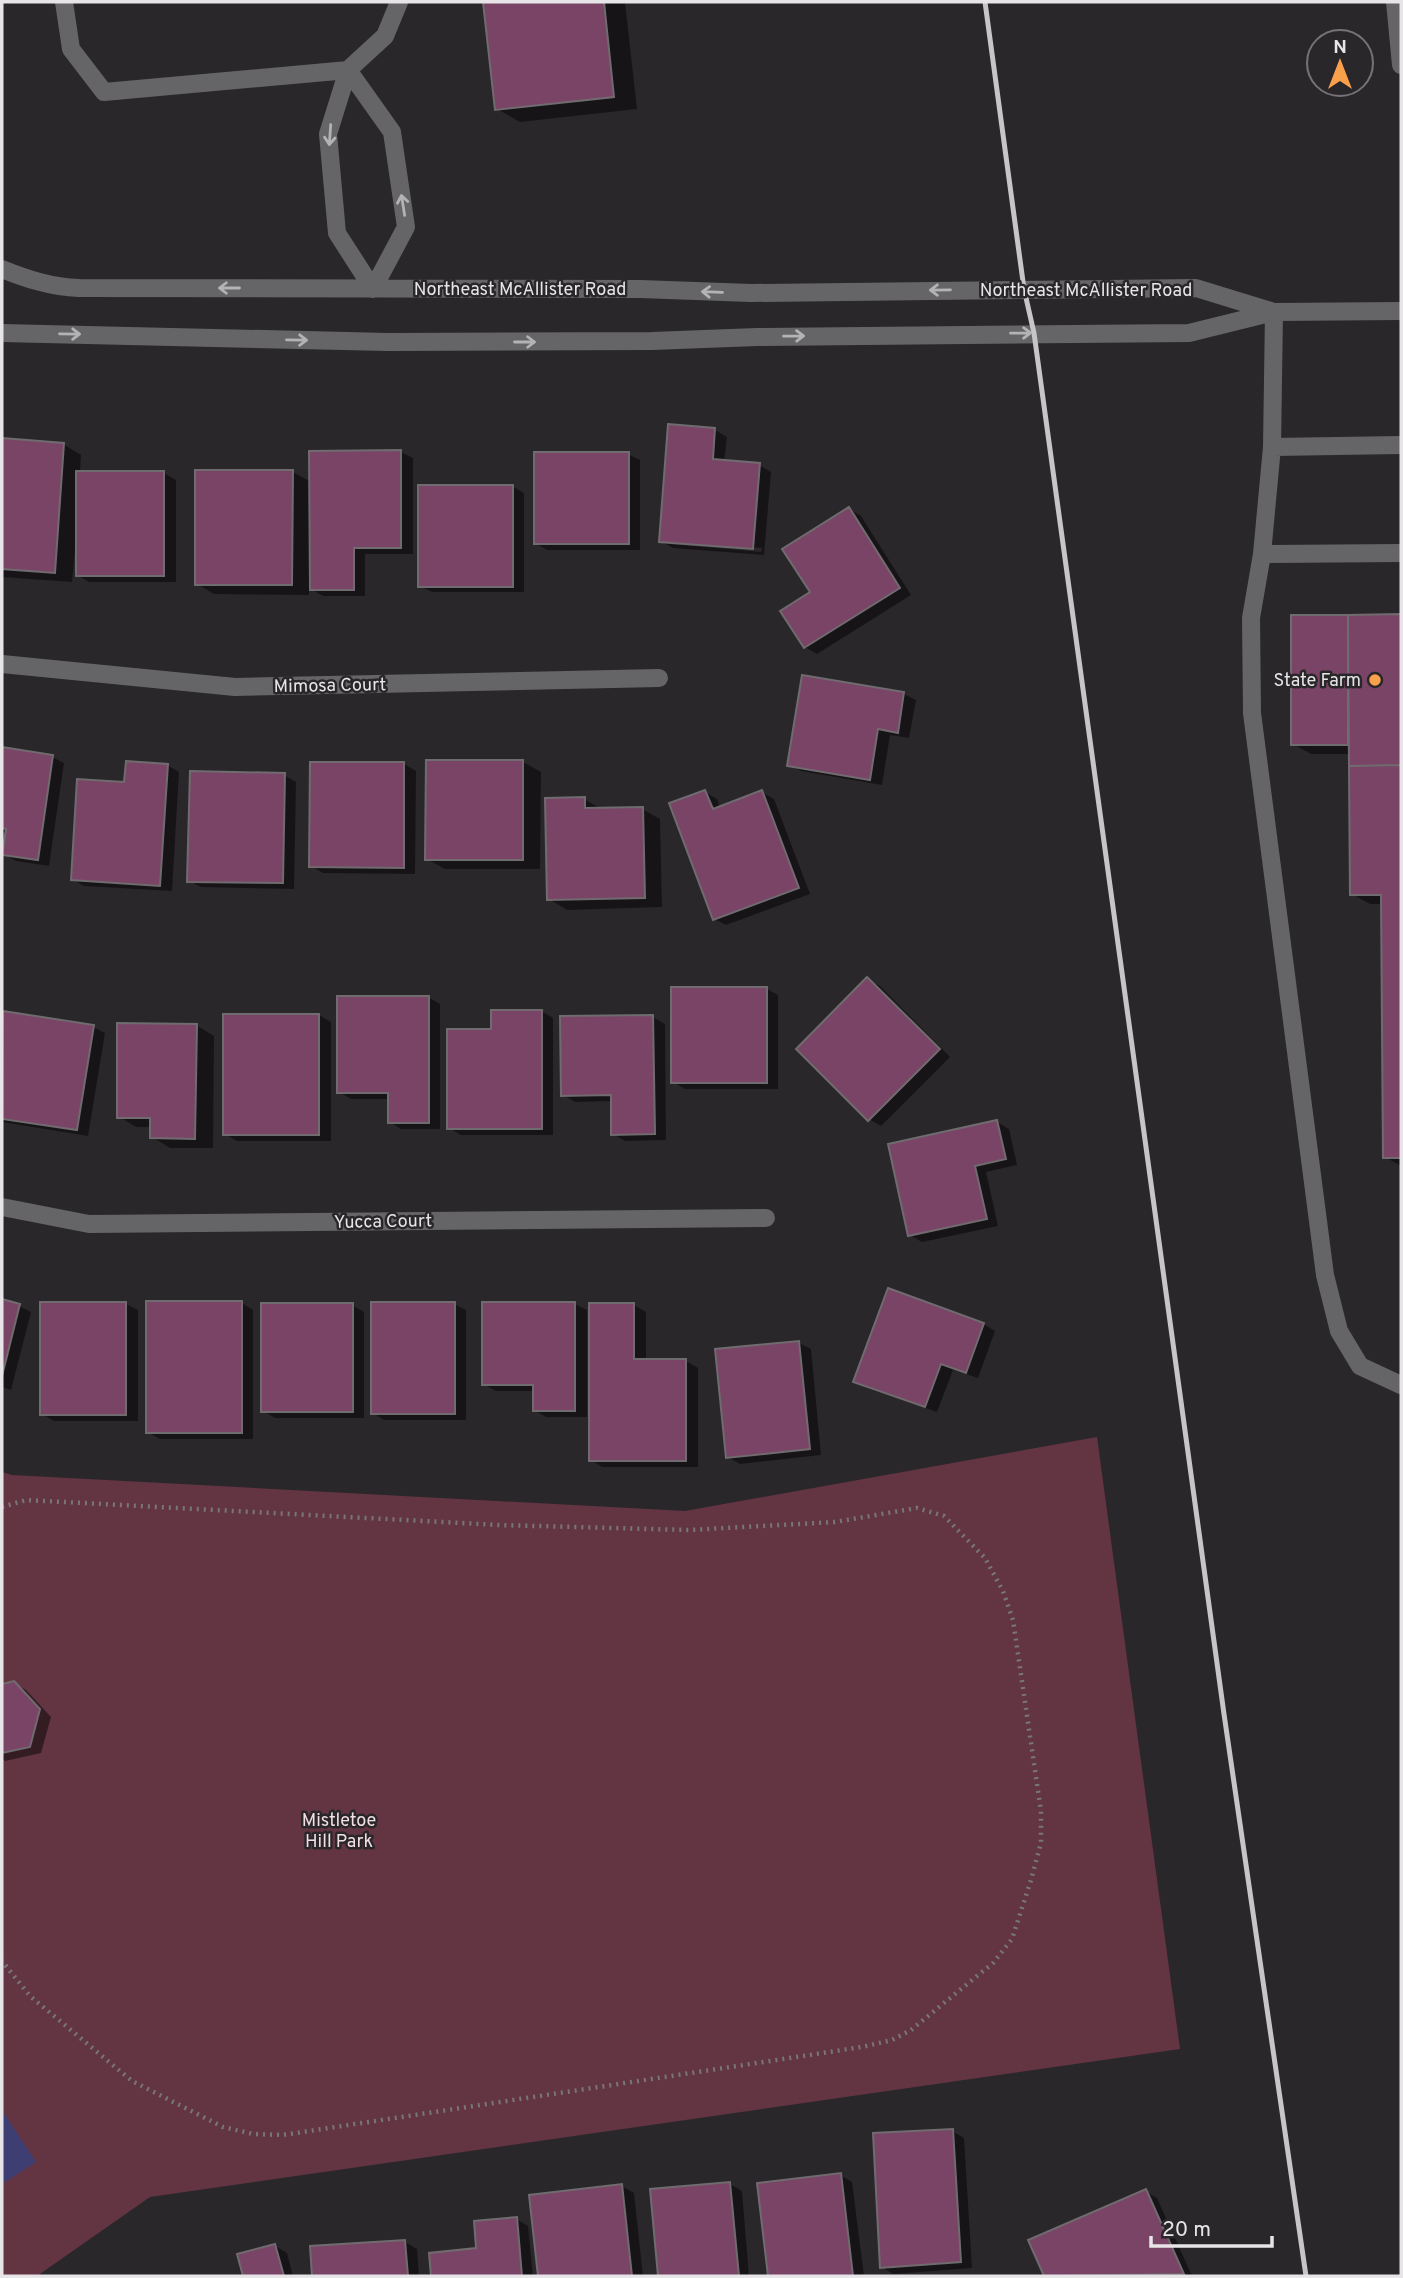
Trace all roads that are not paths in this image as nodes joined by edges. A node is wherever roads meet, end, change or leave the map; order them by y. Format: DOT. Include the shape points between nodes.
graph roads {
  1 [pos="64,2"];
  2 [pos="399,2"];
  3 [pos="1395,2"];
  4 [pos="1401,65"];
  5 [pos="348,70"];
  6 [pos="2,269"];
  7 [pos="373,289"];
  8 [pos="1401,311"];
  9 [pos="1274,313"];
  10 [pos="2,333"];
  11 [pos="1401,445"];
  12 [pos="1272,447"];
  13 [pos="1401,553"];
  14 [pos="1262,554"];
  15 [pos="2,664"];
  16 [pos="659,678"];
  17 [pos="2,1207"];
  18 [pos="766,1218"];
  19 [pos="1401,1385"];
  1 -- 5 [label="street" via="71,49 104,92"];
  2 -- 5 [label="street" via="385,36"];
  3 -- 4 [label="street"];
  5 -- 7 [label="street, one-way" via="328,134 337,233"];
  7 -- 5 [label="street, one-way" via="406,227 392,132"];
  7 -- 6 [label="street, Northeast McAllister Road, one-way" via="63,287"];
  9 -- 7 [label="street, Northeast McAllister Road, one-way" via="1196,288 751,293"];
  8 -- 9 [label="street"];
  10 -- 9 [label="street, one-way" via="388,342 652,341 1189,332"];
  9 -- 12 [label="street"];
  11 -- 12 [label="street"];
  12 -- 14 [label="street"];
  13 -- 14 [label="street"];
  14 -- 19 [label="street" via="1251,618 1252,713 1325,1275 1339,1331 1360,1366"];
  15 -- 16 [label="street, Mimosa Court" via="235,687"];
  17 -- 18 [label="street, Yucca Court" via="89,1224"];
}
